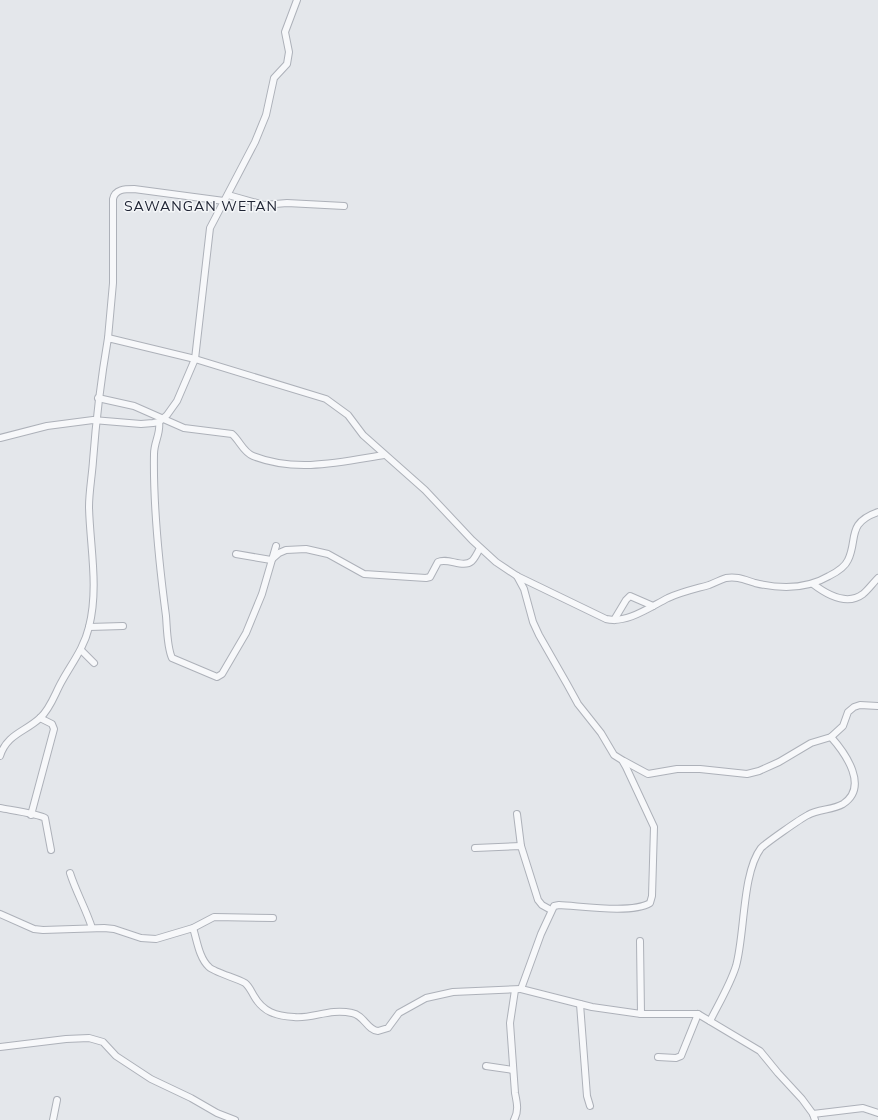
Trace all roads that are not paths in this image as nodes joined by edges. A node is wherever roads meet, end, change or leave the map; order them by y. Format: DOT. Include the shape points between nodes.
graph roads {
  1 [pos="297,0"];
  2 [pos="228,195"];
  3 [pos="224,201"];
  4 [pos="344,206"];
  5 [pos="108,338"];
  6 [pos="195,359"];
  7 [pos="98,398"];
  8 [pos="96,420"];
  9 [pos="162,420"];
  10 [pos="0,438"];
  11 [pos="384,455"];
  12 [pos="878,512"];
  13 [pos="276,546"];
  14 [pos="480,548"];
  15 [pos="236,554"];
  16 [pos="271,560"];
  17 [pos="517,576"];
  18 [pos="878,578"];
  19 [pos="813,584"];
  20 [pos="653,606"];
  21 [pos="614,620"];
  22 [pos="123,626"];
  23 [pos="89,627"];
  24 [pos="81,650"];
  25 [pos="94,663"];
  26 [pos="878,706"];
  27 [pos="40,718"];
  28 [pos="831,737"];
  29 [pos="2,745"];
  30 [pos="0,756"];
  31 [pos="622,760"];
  32 [pos="0,808"];
  33 [pos="517,814"];
  34 [pos="31,815"];
  35 [pos="521,846"];
  36 [pos="475,848"];
  37 [pos="51,850"];
  38 [pos="70,873"];
  39 [pos="552,910"];
  40 [pos="0,914"];
  41 [pos="273,918"];
  42 [pos="92,928"];
  43 [pos="193,928"];
  44 [pos="640,941"];
  45 [pos="518,989"];
  46 [pos="580,1004"];
  47 [pos="641,1014"];
  48 [pos="698,1014"];
  49 [pos="710,1021"];
  50 [pos="0,1047"];
  51 [pos="658,1057"];
  52 [pos="486,1066"];
  53 [pos="513,1070"];
  54 [pos="58,1100"];
  55 [pos="590,1106"];
  56 [pos="878,1114"];
  57 [pos="814,1117"];
  58 [pos="53,1120"];
  59 [pos="235,1120"];
  60 [pos="514,1120"];
  1 -- 2 [label="street" via="286,28 288,64 274,78 266,115"];
  2 -- 3 [label="street"];
  2 -- 4 [label="street" via="264,205 287,203"];
  3 -- 5 [label="street" via="134,189 119,190 114,194 114,267"];
  3 -- 6 [label="street" via="210,228"];
  5 -- 6 [label="street"];
  5 -- 7 [label="street"];
  6 -- 9 [label="street" via="180,396"];
  6 -- 11 [label="street" via="326,399 348,415 363,435"];
  7 -- 8 [label="street"];
  7 -- 9 [label="street" via="134,406"];
  8 -- 9 [label="street" via="141,424"];
  8 -- 10 [label="street" via="47,426"];
  8 -- 23 [label="street" via="89,506 94,601"];
  9 -- 11 [label="street" via="184,428 232,434 253,456 287,465 322,465"];
  9 -- 16 [label="street" via="154,455 156,504 160,573 172,658 217,677 222,674 246,633 262,594"];
  11 -- 14 [label="street" via="429,495"];
  12 -- 19 [label="street" via="858,526 853,534 850,555 846,563 831,575"];
  13 -- 16 [label="street"];
  14 -- 16 [label="street" via="468,564 444,560 438,562 430,577 426,578 364,574 328,554 306,549 279,552"];
  14 -- 17 [label="street"];
  15 -- 16 [label="street"];
  17 -- 21 [label="street" via="606,619"];
  17 -- 31 [label="street" via="524,589 539,635 578,704 601,733 614,755"];
  18 -- 19 [label="street" via="863,594 855,598 829,595"];
  19 -- 20 [label="street" via="775,586 732,577"];
  20 -- 21 [label="street"];
  20 -- 21 [label="street" via="630,596"];
  22 -- 23 [label="street"];
  23 -- 24 [label="street"];
  24 -- 25 [label="street"];
  24 -- 27 [label="street"];
  26 -- 28 [label="street" via="860,705 854,708 848,712 843,726"];
  27 -- 29 [label="street"];
  27 -- 34 [label="street" via="52,724 54,729"];
  28 -- 31 [label="street" via="811,743 779,762 747,774 677,769 648,774"];
  28 -- 49 [label="street" via="844,752 856,787 852,796 842,805 809,815 763,847 755,857 736,966"];
  29 -- 30 [label="street"];
  31 -- 39 [label="street" via="654,827 650,904 643,908 631,909 558,905"];
  32 -- 34 [label="street"];
  33 -- 35 [label="street"];
  34 -- 37 [label="street" via="41,815 45,818"];
  35 -- 36 [label="street"];
  35 -- 39 [label="street" via="538,900"];
  38 -- 42 [label="street"];
  39 -- 45 [label="street"];
  40 -- 42 [label="street" via="34,929"];
  41 -- 43 [label="street" via="214,917"];
  42 -- 43 [label="street" via="114,929 141,938 156,939"];
  43 -- 45 [label="street" via="202,958 210,968 247,985 260,1006 272,1013 296,1017 328,1012 354,1013 378,1031 388,1028 399,1013 426,998 453,992"];
  44 -- 47 [label="street"];
  45 -- 46 [label="street"];
  45 -- 53 [label="street" via="510,1023"];
  46 -- 47 [label="street"];
  46 -- 55 [label="street" via="587,1096"];
  47 -- 48 [label="street"];
  48 -- 49 [label="street"];
  48 -- 51 [label="street" via="681,1056"];
  49 -- 57 [label="street" via="760,1051"];
  50 -- 59 [label="street" via="66,1039 89,1038 103,1042 116,1056 150,1078"];
  52 -- 53 [label="street"];
  53 -- 60 [label="street" via="517,1109"];
  54 -- 58 [label="street"];
  56 -- 57 [label="street" via="863,1108"];
}
